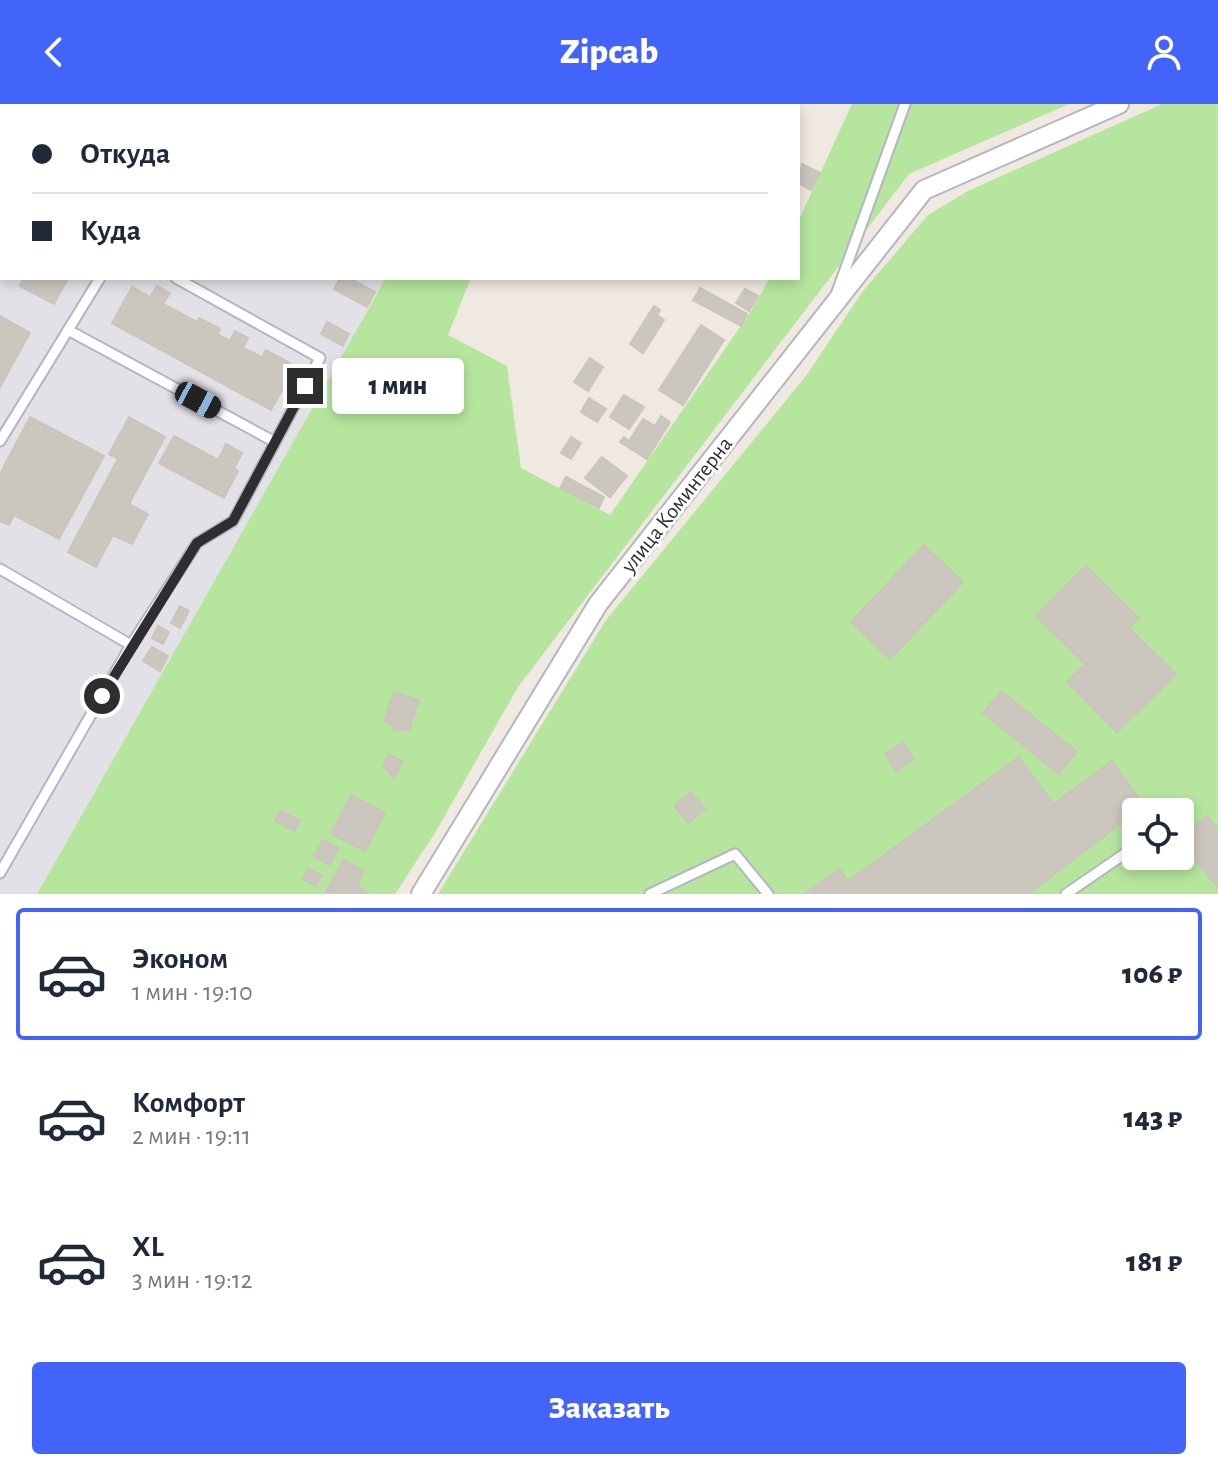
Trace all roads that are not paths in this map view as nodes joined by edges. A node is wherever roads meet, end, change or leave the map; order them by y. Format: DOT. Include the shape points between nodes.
graph roads {
  1 [pos="905,104"];
  2 [pos="1119,104"];
  3 [pos="99,280"];
  4 [pos="180,280"];
  5 [pos="833,303"];
  6 [pos="68,330"];
  7 [pos="0,441"];
  8 [pos="275,442"];
  9 [pos="0,569"];
  10 [pos="131,645"];
  11 [pos="1122,856"];
  12 [pos="0,873"];
  13 [pos="421,894"];
  14 [pos="650,894"];
  15 [pos="768,894"];
  16 [pos="1066,894"];
  1 -- 5 [label="lane, улица Коминтерна"];
  2 -- 5 [label="street" via="924,190"];
  3 -- 6 [label="lane"];
  4 -- 8 [label="lane" via="320,358"];
  5 -- 13 [label="street, улица Коминтерна" via="598,604"];
  6 -- 7 [label="lane"];
  6 -- 8 [label="lane"];
  8 -- 10 [label="lane" via="233,521 197,543"];
  9 -- 10 [label="lane"];
  10 -- 12 [label="lane"];
  11 -- 16 [label="lane"];
  14 -- 15 [label="lane" via="735,854"];
}
